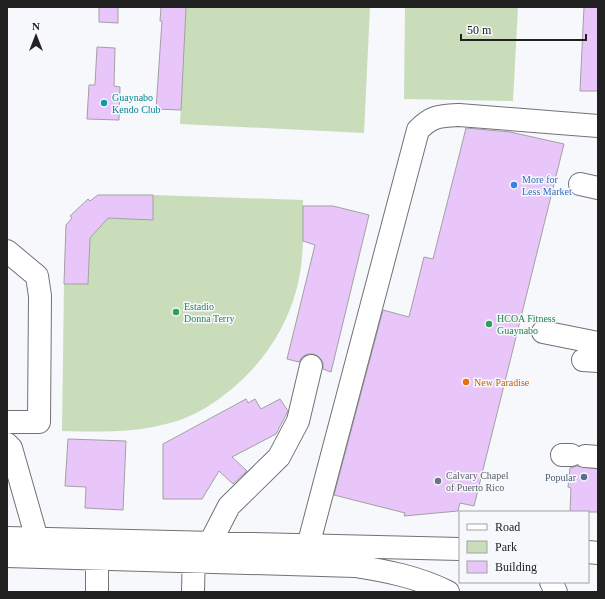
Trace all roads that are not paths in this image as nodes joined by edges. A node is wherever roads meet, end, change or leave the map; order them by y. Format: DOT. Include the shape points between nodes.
graph roads {
  1 [pos="598,126"];
  2 [pos="7,251"];
  3 [pos="543,332"];
  4 [pos="598,343"];
  5 [pos="311,366"];
  6 [pos="7,422"];
  7 [pos="7,444"];
  8 [pos="7,538"];
  9 [pos="36,538"];
  10 [pos="308,546"];
  11 [pos="199,549"];
  12 [pos="459,549"];
  13 [pos="7,556"];
  14 [pos="97,559"];
  15 [pos="552,583"];
  16 [pos="97,592"];
  17 [pos="193,592"];
  18 [pos="448,592"];
  19 [pos="556,592"];
  1 -- 10 [label="street" via="440,116 428,120 418,130"];
  2 -- 6 [label="street" via="37,276 40,296 39,422"];
  3 -- 4 [label="street"];
  5 -- 11 [label="street" via="298,422 279,457 228,506"];
  7 -- 9 [label="street" via="11,448"];
  8 -- 9 [label="street"];
  9 -- 11 [label="street"];
  10 -- 11 [label="street"];
  10 -- 12 [label="street"];
  11 -- 14 [label="street"];
  11 -- 17 [label="street"];
  11 -- 18 [label="street" via="398,573"];
  13 -- 14 [label="street"];
  14 -- 16 [label="street"];
  15 -- 19 [label="street"];
}
